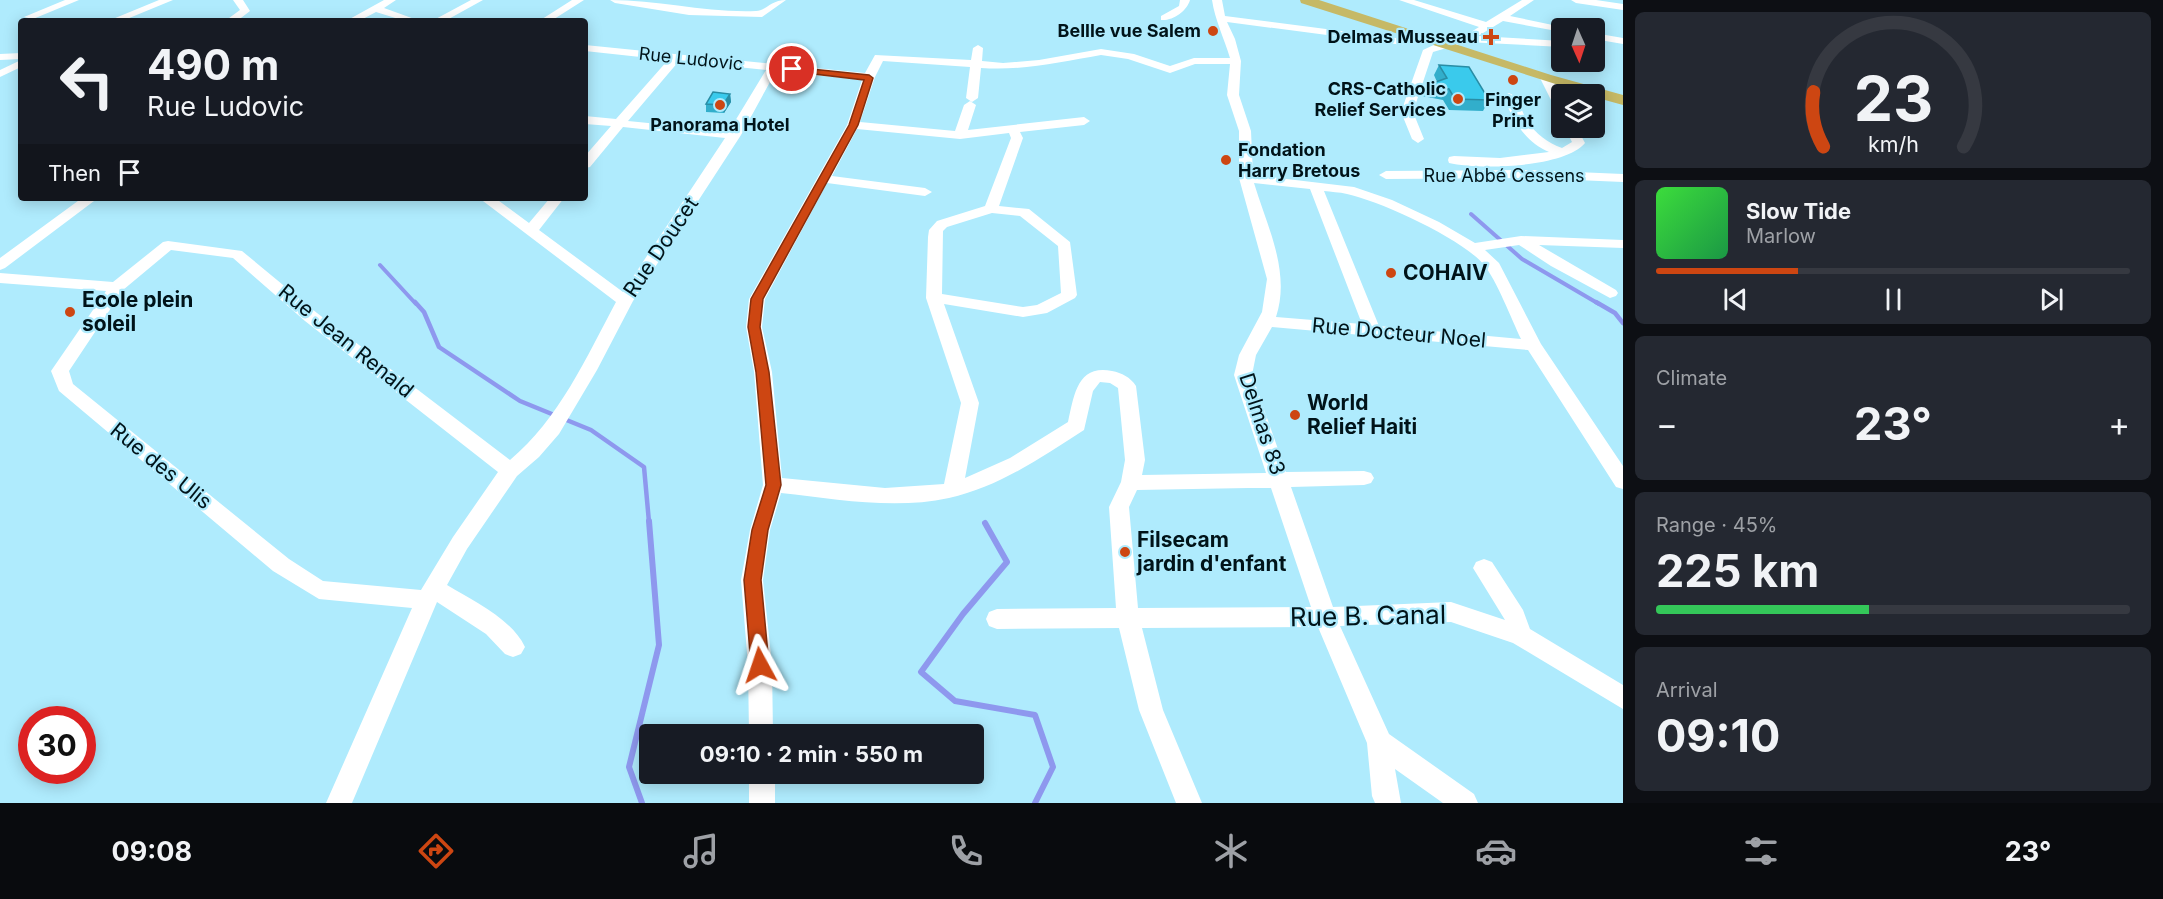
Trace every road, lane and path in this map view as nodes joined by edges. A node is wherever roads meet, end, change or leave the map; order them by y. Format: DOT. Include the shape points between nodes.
graph roads {
  1 [pos="74,0"];
  2 [pos="168,0"];
  3 [pos="238,0"];
  4 [pos="391,0"];
  5 [pos="478,0"];
  6 [pos="579,0"];
  7 [pos="615,0"];
  8 [pos="781,0"];
  9 [pos="1185,0"];
  10 [pos="1294,0"];
  11 [pos="1306,0"];
  12 [pos="1404,0"];
  13 [pos="1529,0"];
  14 [pos="1576,0"];
  15 [pos="1623,7"];
  16 [pos="374,8"];
  17 [pos="1218,9"];
  18 [pos="29,17"];
  19 [pos="121,18"];
  20 [pos="234,18"];
  21 [pos="356,18"];
  22 [pos="406,18"];
  23 [pos="443,18"];
  24 [pos="549,18"];
  25 [pos="1165,18"];
  26 [pos="1503,18"];
  27 [pos="1487,26"];
  28 [pos="1551,27"];
  29 [pos="1605,38"];
  30 [pos="1467,39"];
  31 [pos="1413,40"];
  32 [pos="1623,41"];
  33 [pos="1551,43"];
  34 [pos="1605,45"];
  35 [pos="1439,46"];
  36 [pos="1623,46"];
  37 [pos="588,48"];
  38 [pos="978,48"];
  39 [pos="18,56"];
  40 [pos="0,57"];
  41 [pos="676,57"];
  42 [pos="1236,61"];
  43 [pos="18,65"];
  44 [pos="975,65"];
  45 [pos="773,67"];
  46 [pos="0,74"];
  47 [pos="869,78"];
  48 [pos="1546,80"];
  49 [pos="1559,84"];
  50 [pos="1551,89"];
  51 [pos="1509,96"];
  52 [pos="1605,98"];
  53 [pos="1623,102"];
  54 [pos="588,120"];
  55 [pos="1084,121"];
  56 [pos="618,124"];
  57 [pos="854,125"];
  58 [pos="1013,129"];
  59 [pos="735,135"];
  60 [pos="960,135"];
  61 [pos="1418,138"];
  62 [pos="1576,138"];
  63 [pos="1559,153"];
  64 [pos="588,160"];
  65 [pos="1454,160"];
  66 [pos="1386,175"];
  67 [pos="1623,177"];
  68 [pos="1246,178"];
  69 [pos="824,179"];
  70 [pos="1315,186"];
  71 [pos="925,192"];
  72 [pos="87,201"];
  73 [pos="490,201"];
  74 [pos="555,201"];
  75 [pos="990,208"];
  76 [pos="531,230"];
  77 [pos="1521,240"];
  78 [pos="1623,244"];
  79 [pos="168,245"];
  80 [pos="1473,248"];
  81 [pos="0,265"];
  82 [pos="0,278"];
  83 [pos="117,287"];
  84 [pos="1610,293"];
  85 [pos="934,298"];
  86 [pos="625,301"];
  87 [pos="1266,321"];
  88 [pos="1373,332"];
  89 [pos="1533,345"];
  90 [pos="510,471"];
  91 [pos="1364,478"];
  92 [pos="1279,479"];
  93 [pos="1131,482"];
  94 [pos="1623,482"];
  95 [pos="773,485"];
  96 [pos="953,489"];
  97 [pos="1484,568"];
  98 [pos="431,594"];
  99 [pos="1128,617"];
  100 [pos="1324,617"];
  101 [pos="997,619"];
  102 [pos="1520,635"];
  103 [pos="513,647"];
  104 [pos="1623,698"];
  105 [pos="761,724"];
  106 [pos="1380,743"];
  107 [pos="762,784"];
  108 [pos="339,803"];
  109 [pos="762,803"];
  110 [pos="1189,803"];
  111 [pos="1388,803"];
  112 [pos="1466,803"];
  1 -- 18 [label="street"];
  2 -- 19 [label="street"];
  3 -- 20 [label="street" via="245,11"];
  4 -- 16 [label="street"];
  5 -- 23 [label="street"];
  6 -- 24 [label="street"];
  7 -- 8 [label="street" via="688,12 762,14"];
  9 -- 25 [label="street" via="1183,7"];
  10 -- 31 [label="main road"];
  11 -- 35 [label="main road"];
  12 -- 27 [label="street"];
  13 -- 26 [label="street"];
  14 -- 15 [label="street"];
  16 -- 21 [label="street"];
  16 -- 22 [label="street"];
  17 -- 31 [label="street" via="1336,34"];
  17 -- 42 [label="street, Delmas 83"];
  26 -- 27 [label="street"];
  26 -- 28 [label="street"];
  27 -- 30 [label="street"];
  29 -- 32 [label="street"];
  30 -- 33 [label="street"];
  30 -- 35 [label="street"];
  31 -- 35 [label="main road"];
  34 -- 36 [label="street"];
  35 -- 48 [label="main road"];
  35 -- 61 [label="street" via="1428,50 1407,112"];
  37 -- 41 [label="street, Rue Ludovic"];
  38 -- 44 [label="street"];
  39 -- 40 [label="street"];
  41 -- 45 [label="street, Rue Ludovic"];
  41 -- 56 [label="street"];
  42 -- 44 [label="street" via="1194,61 1170,70 1130,56 1101,52 1039,63"];
  42 -- 68 [label="street, Delmas 83" via="1233,95 1245,132"];
  43 -- 46 [label="street"];
  44 -- 47 [label="street" via="879,57"];
  44 -- 60 [label="street" via="971,101"];
  45 -- 47 [label="street, Rue Ludovic"];
  45 -- 59 [label="street, Rue Doucet"];
  47 -- 57 [label="street"];
  48 -- 49 [label="main road"];
  48 -- 50 [label="street"];
  48 -- 53 [label="main road"];
  51 -- 63 [label="street" via="1527,133"];
  52 -- 53 [label="main road"];
  54 -- 56 [label="street"];
  55 -- 58 [label="street"];
  56 -- 59 [label="street"];
  56 -- 64 [label="street"];
  57 -- 60 [label="street"];
  57 -- 69 [label="street"];
  58 -- 60 [label="street"];
  58 -- 75 [label="street" via="1017,138"];
  59 -- 86 [label="street, Rue Doucet"];
  62 -- 63 [label="street" via="1579,143 1575,149"];
  63 -- 65 [label="street" via="1476,164"];
  66 -- 67 [label="street, Rue Abbé Cessens"];
  68 -- 70 [label="street"];
  68 -- 87 [label="street, Delmas 83" via="1276,285"];
  69 -- 71 [label="street"];
  69 -- 95 [label="street" via="757,299 754,327 763,372"];
  70 -- 80 [label="street" via="1349,190 1406,211"];
  70 -- 88 [label="street"];
  72 -- 81 [label="street"];
  73 -- 76 [label="street"];
  74 -- 76 [label="street"];
  75 -- 85 [label="street" via="942,224 936,230"];
  75 -- 85 [label="street" via="1024,212 1065,245 1069,295 1041,309 1023,312"];
  76 -- 86 [label="street"];
  77 -- 78 [label="street"];
  77 -- 80 [label="street"];
  77 -- 84 [label="street"];
  79 -- 83 [label="street, Rue des Ulis"];
  79 -- 90 [label="street, Rue Jean Renald" via="237,254 311,317"];
  80 -- 89 [label="street" via="1491,263"];
  82 -- 83 [label="street"];
  83 -- 98 [label="street, Rue des Ulis" via="60,371 65,387 319,590"];
  85 -- 96 [label="street" via="970,403"];
  86 -- 90 [label="street, Rue Doucet" via="552,429"];
  87 -- 88 [label="street, Rue Docteur Noel"];
  87 -- 92 [label="street, Delmas 83" via="1242,366"];
  88 -- 89 [label="street, Rue Docteur Noel"];
  89 -- 94 [label="street"];
  90 -- 98 [label="street, Rue Doucet" via="471,524"];
  91 -- 92 [label="street"];
  92 -- 93 [label="street"];
  92 -- 100 [label="street, Delmas 83"];
  93 -- 96 [label="street" via="1135,460 1127,386 1113,375 1095,376 1084,390 1077,425 996,473"];
  93 -- 99 [label="street" via="1119,507"];
  95 -- 96 [label="street" via="885,495"];
  95 -- 105 [label="street" via="752,580"];
  97 -- 102 [label="street" via="1515,617"];
  98 -- 103 [label="street" via="494,627"];
  98 -- 108 [label="street, Rue Doucet"];
  99 -- 100 [label="street, Rue B. Canal"];
  99 -- 101 [label="street, Rue B. Canal"];
  99 -- 110 [label="street" via="1151,710"];
  100 -- 102 [label="street, Rue B. Canal" via="1451,612"];
  100 -- 106 [label="street, Delmas 83"];
  102 -- 104 [label="street, Rue B. Canal"];
  106 -- 111 [label="street"];
  106 -- 112 [label="street"];
  107 -- 109 [label="street"];
}
